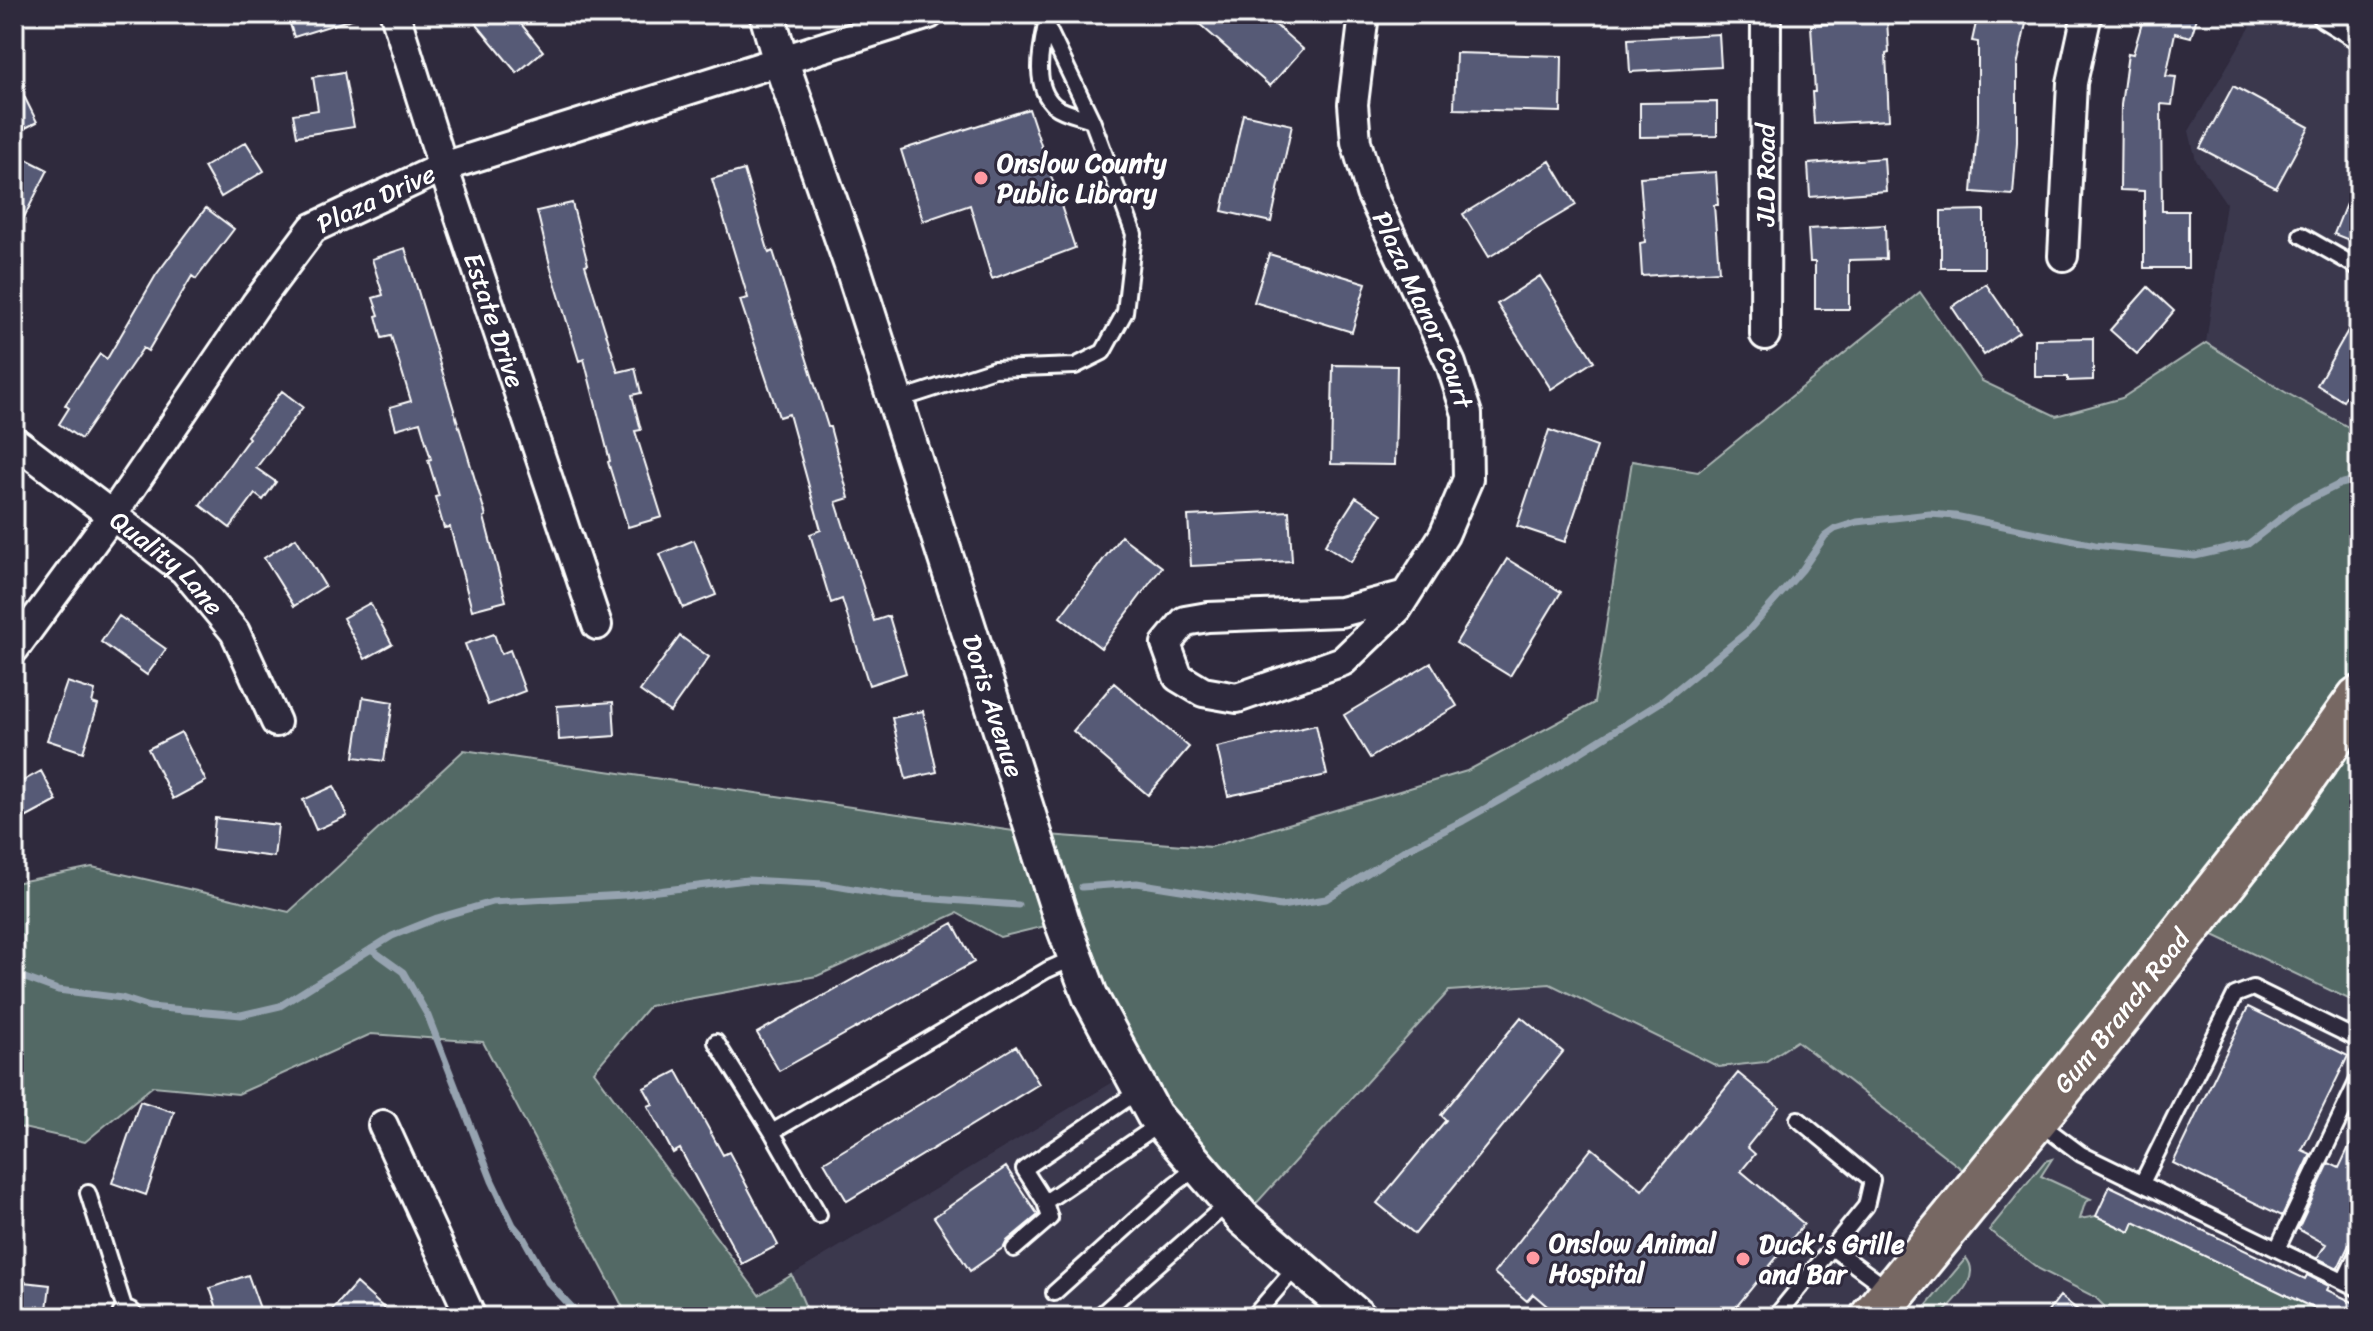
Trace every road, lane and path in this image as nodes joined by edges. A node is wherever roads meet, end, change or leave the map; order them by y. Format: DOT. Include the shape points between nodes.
graph roads {
  1 [pos="395,14"];
  2 [pos="767,14"];
  3 [pos="929,14"];
  4 [pos="1364,14"];
  5 [pos="1766,14"];
  6 [pos="2087,14"];
  7 [pos="2326,14"];
  8 [pos="1044,19"];
  9 [pos="2359,34"];
  10 [pos="781,62"];
  11 [pos="1092,120"];
  12 [pos="443,167"];
  13 [pos="2301,235"];
  14 [pos="2063,256"];
  15 [pos="2359,268"];
  16 [pos="1765,335"];
  17 [pos="895,401"];
  18 [pos="14,441"];
  19 [pos="113,514"];
  20 [pos="1406,595"];
  21 [pos="597,625"];
  22 [pos="14,649"];
  23 [pos="2359,699"];
  24 [pos="276,722"];
  25 [pos="1074,958"];
  26 [pos="2359,1040"];
  27 [pos="716,1042"];
  28 [pos="2359,1078"];
  29 [pos="1140,1090"];
  30 [pos="1798,1119"];
  31 [pos="2034,1119"];
  32 [pos="1161,1123"];
  33 [pos="383,1125"];
  34 [pos="772,1132"];
  35 [pos="1198,1167"];
  36 [pos="2142,1183"];
  37 [pos="88,1193"];
  38 [pos="1045,1202"];
  39 [pos="1228,1203"];
  40 [pos="819,1215"];
  41 [pos="1832,1248"];
  42 [pos="1014,1249"];
  43 [pos="2277,1249"];
  44 [pos="2359,1250"];
  45 [pos="1297,1265"];
  46 [pos="2344,1281"];
  47 [pos="2359,1289"];
  48 [pos="1054,1293"];
  49 [pos="1883,1305"];
  50 [pos="127,1316"];
  51 [pos="471,1317"];
  52 [pos="1098,1317"];
  53 [pos="1253,1317"];
  54 [pos="1358,1317"];
  55 [pos="1775,1317"];
  1 -- 12 [label="street, Estate Drive"];
  2 -- 10 [label="street, Doris Avenue"];
  3 -- 10 [label="street, Plaza Drive"];
  4 -- 20 [label="street, Plaza Manor Court" via="1353,104 1356,142 1371,193 1451,364 1467,414 1468,479 1444,535"];
  5 -- 16 [label="street, JLD Road"];
  6 -- 14 [label="street" via="2072,83"];
  7 -- 9 [label="street"];
  8 -- 11 [label="lane"];
  8 -- 11 [label="lane" via="1040,58 1047,94 1056,106"];
  10 -- 12 [label="street, Plaza Drive"];
  10 -- 17 [label="street, Doris Avenue"];
  11 -- 17 [label="lane" via="1134,234 1125,312 1103,352 1075,366 994,369"];
  12 -- 19 [label="street, Plaza Drive" via="313,228"];
  12 -- 21 [label="street, Estate Drive"];
  13 -- 15 [label="lane"];
  17 -- 25 [label="street, Doris Avenue"];
  18 -- 19 [label="street, Quality Lane"];
  19 -- 22 [label="street, Plaza Drive"];
  19 -- 24 [label="street, Quality Lane" via="184,570 235,632"];
  20 -- 20 [label="street, Plaza Manor Court" via="1343,661 1237,698 1203,692 1178,677 1166,644 1185,621 1341,612"];
  23 -- 31 [label="main road, Gum Branch Road" via="2275,817"];
  25 -- 29 [label="street, Doris Avenue"];
  25 -- 34 [label="lane"];
  26 -- 36 [label="lane" via="2253,988 2235,995"];
  27 -- 34 [label="lane"];
  28 -- 43 [label="lane"];
  29 -- 32 [label="street, Doris Avenue"];
  29 -- 38 [label="lane" via="1024,1169"];
  30 -- 41 [label="lane" via="1872,1180 1866,1206"];
  31 -- 36 [label="lane" via="2081,1154"];
  31 -- 49 [label="main road, Gum Branch Road"];
  32 -- 35 [label="street, Doris Avenue"];
  32 -- 38 [label="lane"];
  33 -- 51 [label="street"];
  34 -- 40 [label="lane"];
  35 -- 39 [label="street, Doris Avenue"];
  35 -- 48 [label="lane"];
  36 -- 43 [label="lane"];
  37 -- 50 [label="lane"];
  38 -- 42 [label="lane" via="1050,1218"];
  39 -- 45 [label="street, Doris Avenue"];
  39 -- 52 [label="lane"];
  41 -- 49 [label="lane"];
  41 -- 55 [label="lane"];
  43 -- 46 [label="lane"];
  44 -- 46 [label="lane"];
  45 -- 53 [label="lane"];
  45 -- 54 [label="street, Doris Avenue"];
  46 -- 47 [label="lane"];
}
